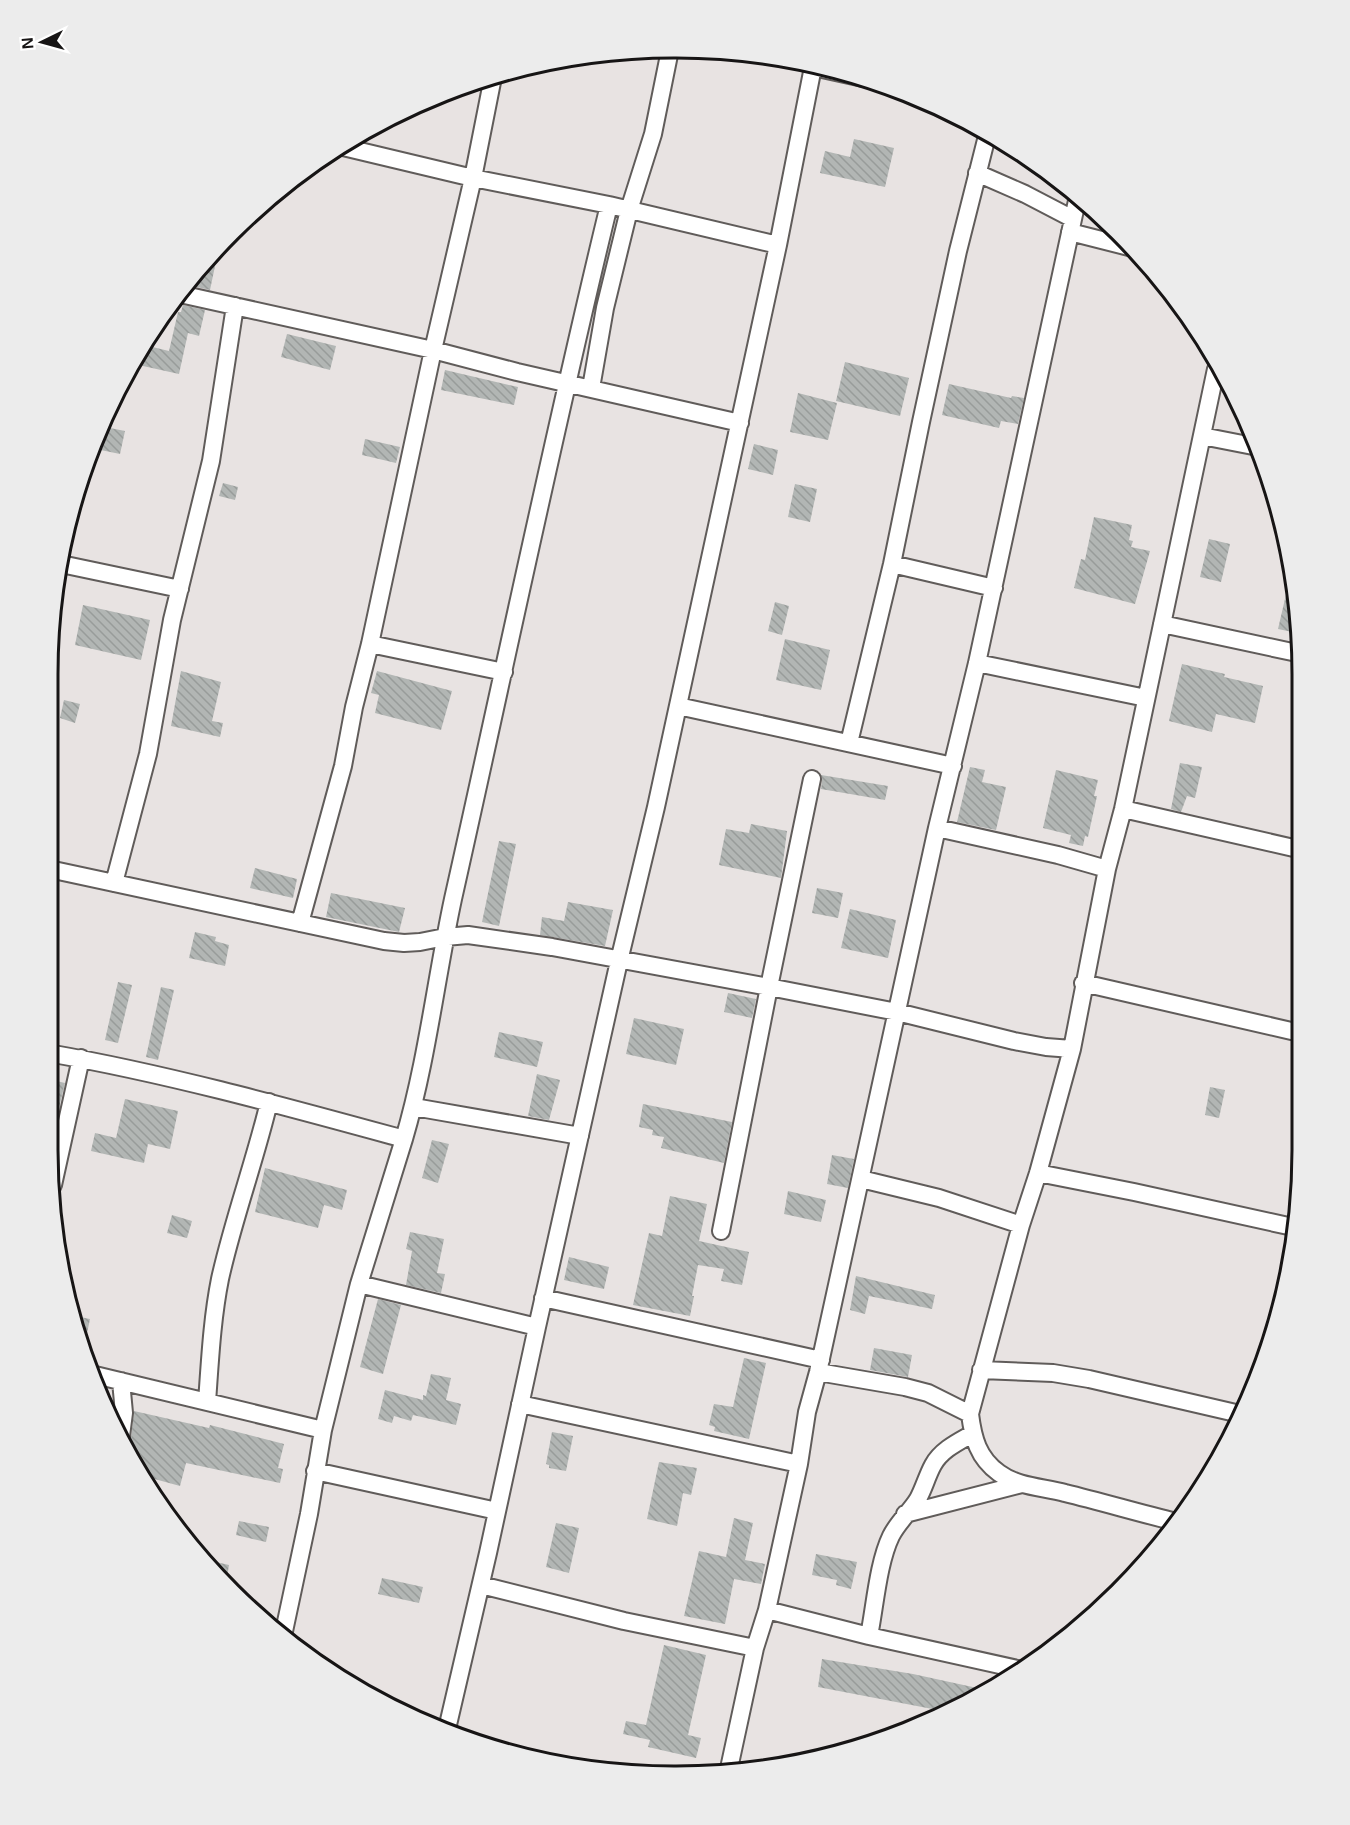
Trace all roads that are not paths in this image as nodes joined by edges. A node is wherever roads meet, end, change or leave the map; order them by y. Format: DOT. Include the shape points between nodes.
graph roads {
  1 [pos="668,58"];
  2 [pos="812,74"];
  3 [pos="491,87"];
  4 [pos="985,142"];
  5 [pos="353,149"];
  6 [pos="977,173"];
  7 [pos="473,178"];
  8 [pos="609,205"];
  9 [pos="1076,207"];
  10 [pos="629,210"];
  11 [pos="1072,225"];
  12 [pos="1113,241"];
  13 [pos="778,245"];
  14 [pos="189,296"];
  15 [pos="235,306"];
  16 [pos="433,350"];
  17 [pos="1214,377"];
  18 [pos="566,383"];
  19 [pos="591,388"];
  20 [pos="740,423"];
  21 [pos="1202,436"];
  22 [pos="1247,445"];
  23 [pos="892,564"];
  24 [pos="68,566"];
  25 [pos="994,588"];
  26 [pos="180,589"];
  27 [pos="1162,624"];
  28 [pos="370,644"];
  29 [pos="1291,652"];
  30 [pos="977,663"];
  31 [pos="504,672"];
  32 [pos="1146,698"];
  33 [pos="678,706"];
  34 [pos="849,743"];
  35 [pos="953,766"];
  36 [pos="812,779"];
  37 [pos="1123,809"];
  38 [pos="937,828"];
  39 [pos="1292,848"];
  40 [pos="1107,869"];
  41 [pos="58,871"];
  42 [pos="114,883"];
  43 [pos="300,923"];
  44 [pos="445,937"];
  45 [pos="619,960"];
  46 [pos="1083,983"];
  47 [pos="769,987"];
  48 [pos="897,1012"];
  49 [pos="1292,1032"];
  50 [pos="1072,1049"];
  51 [pos="58,1055"];
  52 [pos="81,1058"];
  53 [pos="269,1102"];
  54 [pos="414,1107"];
  55 [pos="580,1136"];
  56 [pos="404,1139"];
  57 [pos="59,1160"];
  58 [pos="1038,1173"];
  59 [pos="861,1179"];
  60 [pos="1021,1225"];
  61 [pos="1286,1226"];
  62 [pos="721,1231"];
  63 [pos="359,1284"];
  64 [pos="543,1298"];
  65 [pos="537,1328"];
  66 [pos="819,1366"];
  67 [pos="981,1370"];
  68 [pos="101,1376"];
  69 [pos="121,1381"];
  70 [pos="207,1402"];
  71 [pos="520,1404"];
  72 [pos="1233,1412"];
  73 [pos="970,1414"];
  74 [pos="123,1424"];
  75 [pos="323,1430"];
  76 [pos="972,1434"];
  77 [pos="799,1464"];
  78 [pos="315,1471"];
  79 [pos="1022,1484"];
  80 [pos="497,1511"];
  81 [pos="905,1514"];
  82 [pos="1168,1520"];
  83 [pos="481,1585"];
  84 [pos="767,1610"];
  85 [pos="285,1627"];
  86 [pos="869,1636"];
  87 [pos="755,1648"];
  88 [pos="1011,1667"];
  89 [pos="448,1723"];
  90 [pos="730,1763"];
  1 -- 10 [label="street" via="652,134"];
  2 -- 13 [label="street"];
  3 -- 7 [label="street"];
  4 -- 6 [label="street"];
  5 -- 7 [label="street"];
  6 -- 11 [label="street" via="1025,194"];
  6 -- 23 [label="street"];
  7 -- 8 [label="street"];
  7 -- 16 [label="street"];
  8 -- 10 [label="street"];
  8 -- 18 [label="street"];
  9 -- 11 [label="street"];
  10 -- 13 [label="street"];
  10 -- 19 [label="street" via="605,308"];
  11 -- 12 [label="street"];
  11 -- 25 [label="street"];
  13 -- 20 [label="street"];
  14 -- 15 [label="street"];
  15 -- 16 [label="street"];
  15 -- 26 [label="street" via="211,461"];
  16 -- 18 [label="street"];
  16 -- 28 [label="street"];
  17 -- 21 [label="street"];
  18 -- 19 [label="street"];
  18 -- 31 [label="street"];
  19 -- 20 [label="street"];
  20 -- 33 [label="street"];
  21 -- 22 [label="street"];
  21 -- 27 [label="street"];
  23 -- 25 [label="street"];
  23 -- 34 [label="street"];
  24 -- 26 [label="street"];
  25 -- 30 [label="street"];
  26 -- 42 [label="street" via="148,754"];
  27 -- 29 [label="street"];
  27 -- 32 [label="street"];
  28 -- 31 [label="street"];
  28 -- 43 [label="street" via="343,766"];
  30 -- 32 [label="street"];
  30 -- 35 [label="street"];
  31 -- 44 [label="street"];
  32 -- 37 [label="street"];
  33 -- 34 [label="street"];
  33 -- 45 [label="street"];
  34 -- 35 [label="street"];
  35 -- 38 [label="street"];
  36 -- 47 [label="street"];
  37 -- 39 [label="street"];
  37 -- 40 [label="street"];
  38 -- 40 [label="street"];
  38 -- 48 [label="street"];
  40 -- 46 [label="street"];
  41 -- 42 [label="street"];
  42 -- 43 [label="street"];
  43 -- 44 [label="street" via="394,942"];
  44 -- 45 [label="street" via="468,935"];
  44 -- 54 [label="street"];
  45 -- 47 [label="street"];
  45 -- 55 [label="street"];
  46 -- 49 [label="street"];
  46 -- 50 [label="street"];
  47 -- 48 [label="street"];
  47 -- 62 [label="street"];
  48 -- 50 [label="street" via="1014,1041"];
  48 -- 59 [label="street"];
  50 -- 58 [label="street"];
  51 -- 52 [label="street"];
  52 -- 53 [label="street"];
  52 -- 57 [label="street"];
  53 -- 56 [label="street"];
  53 -- 70 [label="street" via="220,1279"];
  54 -- 55 [label="street"];
  54 -- 56 [label="street"];
  55 -- 64 [label="street"];
  56 -- 63 [label="street"];
  58 -- 60 [label="street"];
  58 -- 61 [label="street"];
  59 -- 60 [label="street" via="939,1198"];
  59 -- 66 [label="street"];
  60 -- 67 [label="street"];
  63 -- 65 [label="street"];
  63 -- 75 [label="street"];
  64 -- 65 [label="street"];
  64 -- 66 [label="street"];
  65 -- 71 [label="street"];
  66 -- 73 [label="street" via="928,1393"];
  66 -- 77 [label="street"];
  67 -- 72 [label="street" via="1089,1379"];
  67 -- 73 [label="street"];
  68 -- 69 [label="street"];
  69 -- 70 [label="street"];
  69 -- 74 [label="street"];
  70 -- 75 [label="street"];
  71 -- 77 [label="street"];
  71 -- 80 [label="street"];
  73 -- 76 [label="street"];
  75 -- 78 [label="street"];
  76 -- 79 [label="street" via="989,1464"];
  76 -- 81 [label="street" via="938,1456 915,1503"];
  77 -- 84 [label="street"];
  78 -- 80 [label="street"];
  78 -- 85 [label="street"];
  79 -- 81 [label="street"];
  79 -- 82 [label="street"];
  80 -- 83 [label="street"];
  81 -- 86 [label="street" via="884,1557"];
  83 -- 87 [label="street" via="624,1621"];
  83 -- 89 [label="street"];
  84 -- 86 [label="street"];
  84 -- 87 [label="street"];
  86 -- 88 [label="street"];
  87 -- 90 [label="street"];
}
